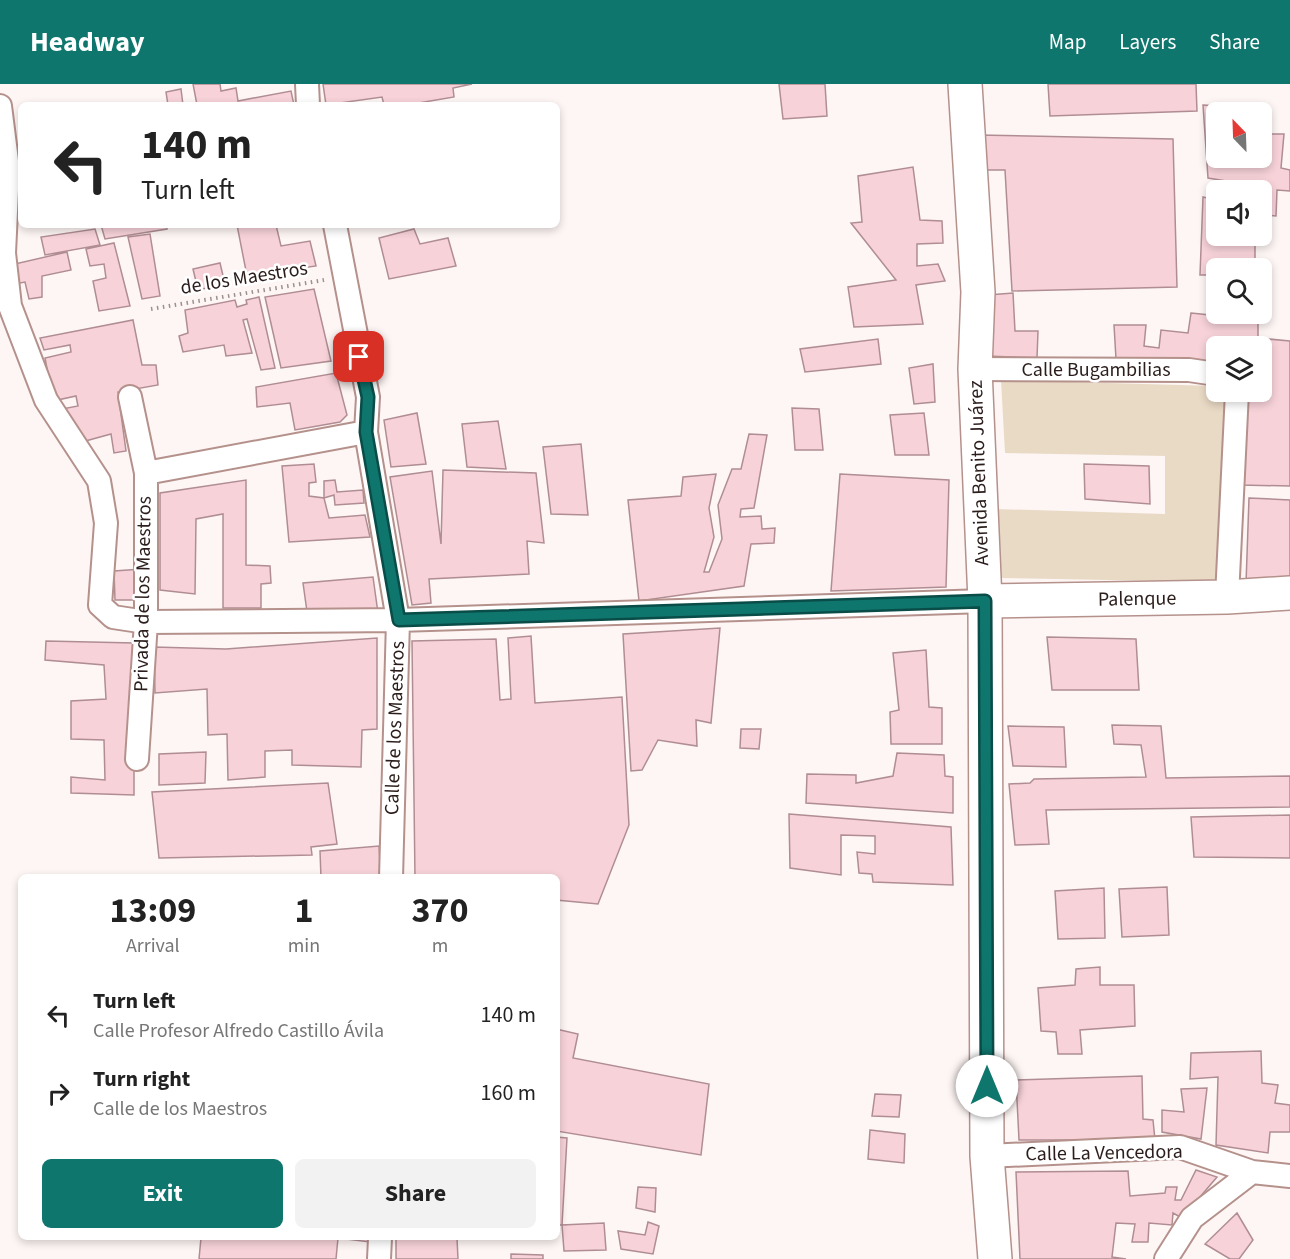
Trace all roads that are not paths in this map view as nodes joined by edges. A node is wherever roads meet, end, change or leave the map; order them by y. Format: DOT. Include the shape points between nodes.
graph roads {
  1 [pos="307,84"];
  2 [pos="966,84"];
  3 [pos="308,102"];
  4 [pos="0,106"];
  5 [pos="14,168"];
  6 [pos="334,228"];
  7 [pos="975,369"];
  8 [pos="1206,373"];
  9 [pos="130,397"];
  10 [pos="1237,402"];
  11 [pos="366,432"];
  12 [pos="146,473"];
  13 [pos="1290,593"];
  14 [pos="1227,597"];
  15 [pos="985,601"];
  16 [pos="399,620"];
  17 [pos="146,622"];
  18 [pos="137,759"];
  19 [pos="391,874"];
  20 [pos="987,1156"];
  21 [pos="1252,1172"];
  22 [pos="1290,1176"];
  23 [pos="380,1240"];
  24 [pos="379,1259"];
  25 [pos="995,1259"];
  26 [pos="1166,1259"];
  1 -- 3 [label="street"];
  2 -- 7 [label="main road, Avenida Benito Juárez" via="978,292"];
  4 -- 5 [label="street"];
  5 -- 17 [label="street" via="4,254 10,306 46,400 99,481 106,523 100,605 113,617"];
  6 -- 11 [label="street, Calle de los Maestros" via="368,397"];
  7 -- 8 [label="street, Calle Bugambilias"];
  7 -- 15 [label="main road, Avenida Benito Juárez"];
  9 -- 12 [label="street"];
  10 -- 14 [label="street"];
  11 -- 12 [label="street, Privada de los Maestros"];
  11 -- 16 [label="street, Calle de los Maestros"];
  12 -- 17 [label="street, Privada de los Maestros"];
  13 -- 14 [label="main road, Palenque"];
  14 -- 15 [label="main road, Palenque"];
  15 -- 16 [label="street"];
  15 -- 20 [label="main road, Avenida Benito Juárez"];
  16 -- 17 [label="street"];
  16 -- 19 [label="street, Calle de los Maestros"];
  17 -- 18 [label="street, Privada de los Maestros"];
  20 -- 21 [label="street, Calle La Vencedora" via="1180,1147"];
  20 -- 25 [label="main road, Avenida Benito Juárez"];
  21 -- 22 [label="street, Calle La Vencedora"];
  21 -- 26 [label="street" via="1192,1218"];
  23 -- 24 [label="street"];
}
